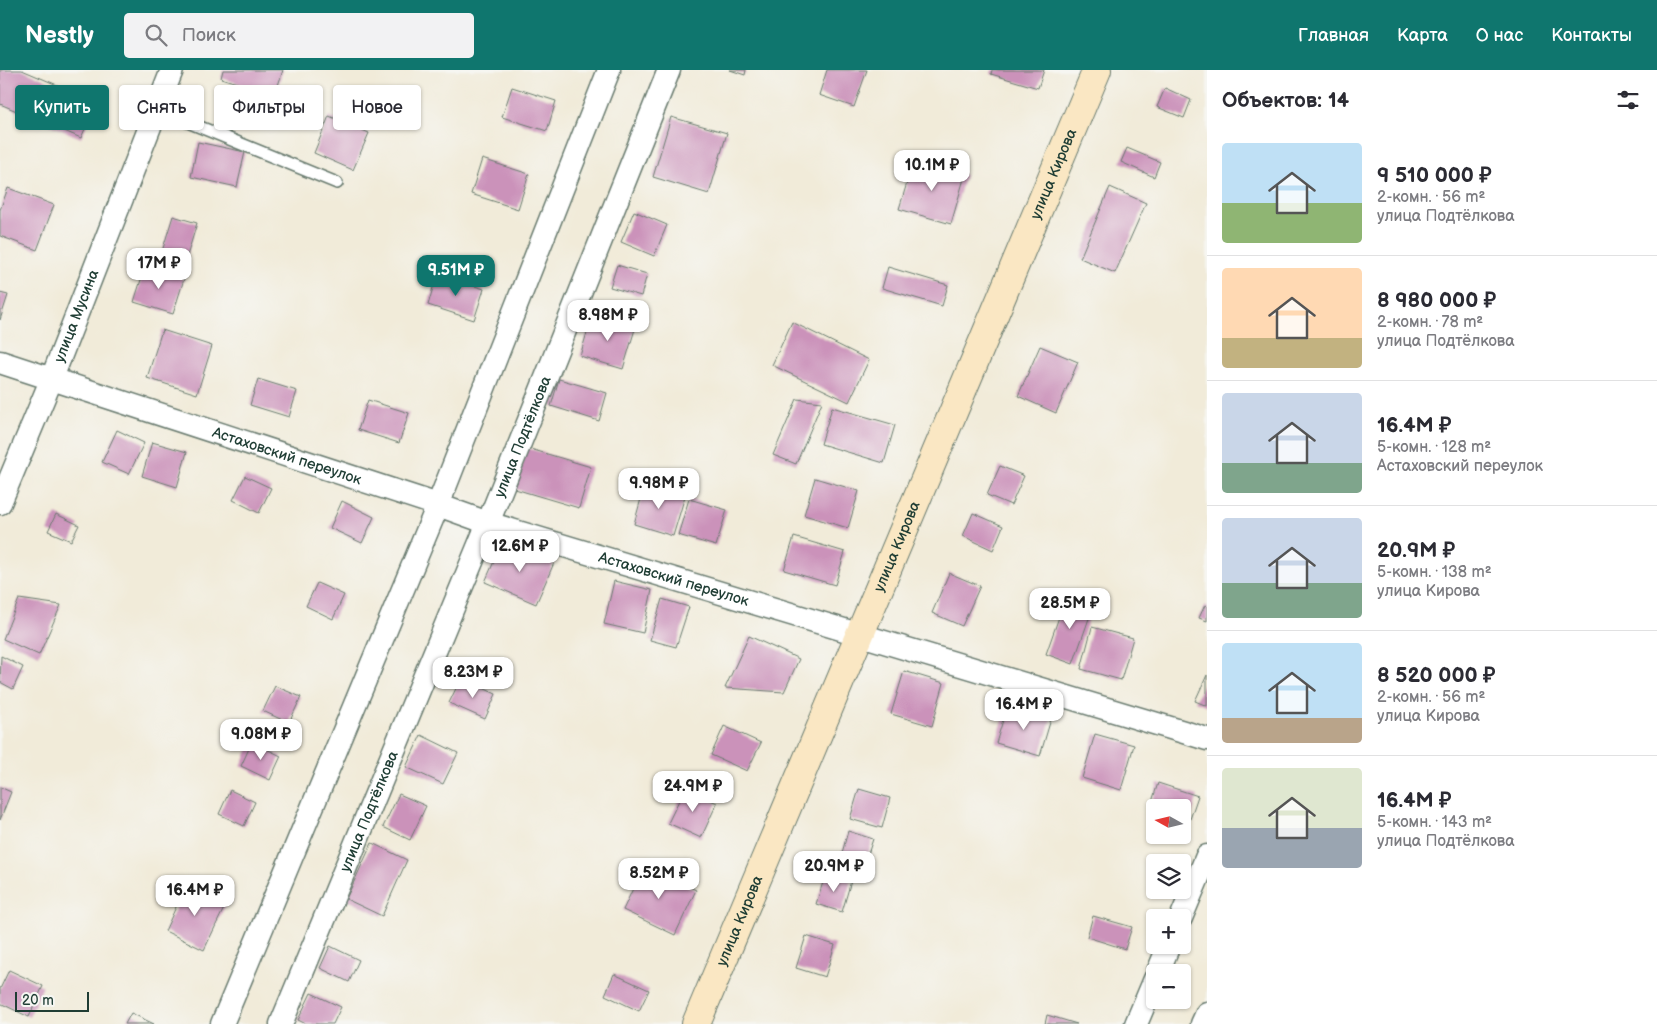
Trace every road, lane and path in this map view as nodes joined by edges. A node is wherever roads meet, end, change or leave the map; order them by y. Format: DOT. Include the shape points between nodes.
graph roads {
  1 [pos="172,70"];
  2 [pos="609,70"];
  3 [pos="669,70"];
  4 [pos="1097,70"];
  5 [pos="166,85"];
  6 [pos="204,128"];
  7 [pos="148,130"];
  8 [pos="337,182"];
  9 [pos="0,362"];
  10 [pos="52,378"];
  11 [pos="0,503"];
  12 [pos="438,505"];
  13 [pos="488,523"];
  14 [pos="860,635"];
  15 [pos="1207,739"];
  16 [pos="1207,856"];
  17 [pos="1185,909"];
  18 [pos="1146,1000"];
  19 [pos="1207,1013"];
  20 [pos="222,1024"];
  21 [pos="281,1024"];
  22 [pos="696,1024"];
  23 [pos="1136,1024"];
  24 [pos="1202,1024"];
  1 -- 5 [label="street, улица Мусина"];
  2 -- 12 [label="street"];
  3 -- 13 [label="street, улица Подтёлкова"];
  4 -- 14 [label="street, улица Кирова"];
  6 -- 8 [label="lane"];
  7 -- 10 [label="street, улица Мусина"];
  9 -- 10 [label="street, Астаховский переулок"];
  10 -- 11 [label="street, улица Мусина"];
  10 -- 12 [label="street, Астаховский переулок"];
  12 -- 13 [label="street, Астаховский переулок"];
  12 -- 20 [label="street"];
  13 -- 14 [label="street, Астаховский переулок"];
  13 -- 21 [label="street, улица Подтёлкова"];
  14 -- 15 [label="street, Астаховский переулок"];
  14 -- 22 [label="street, улица Кирова"];
  16 -- 17 [label="street"];
  18 -- 23 [label="street"];
  19 -- 24 [label="street"];
}
